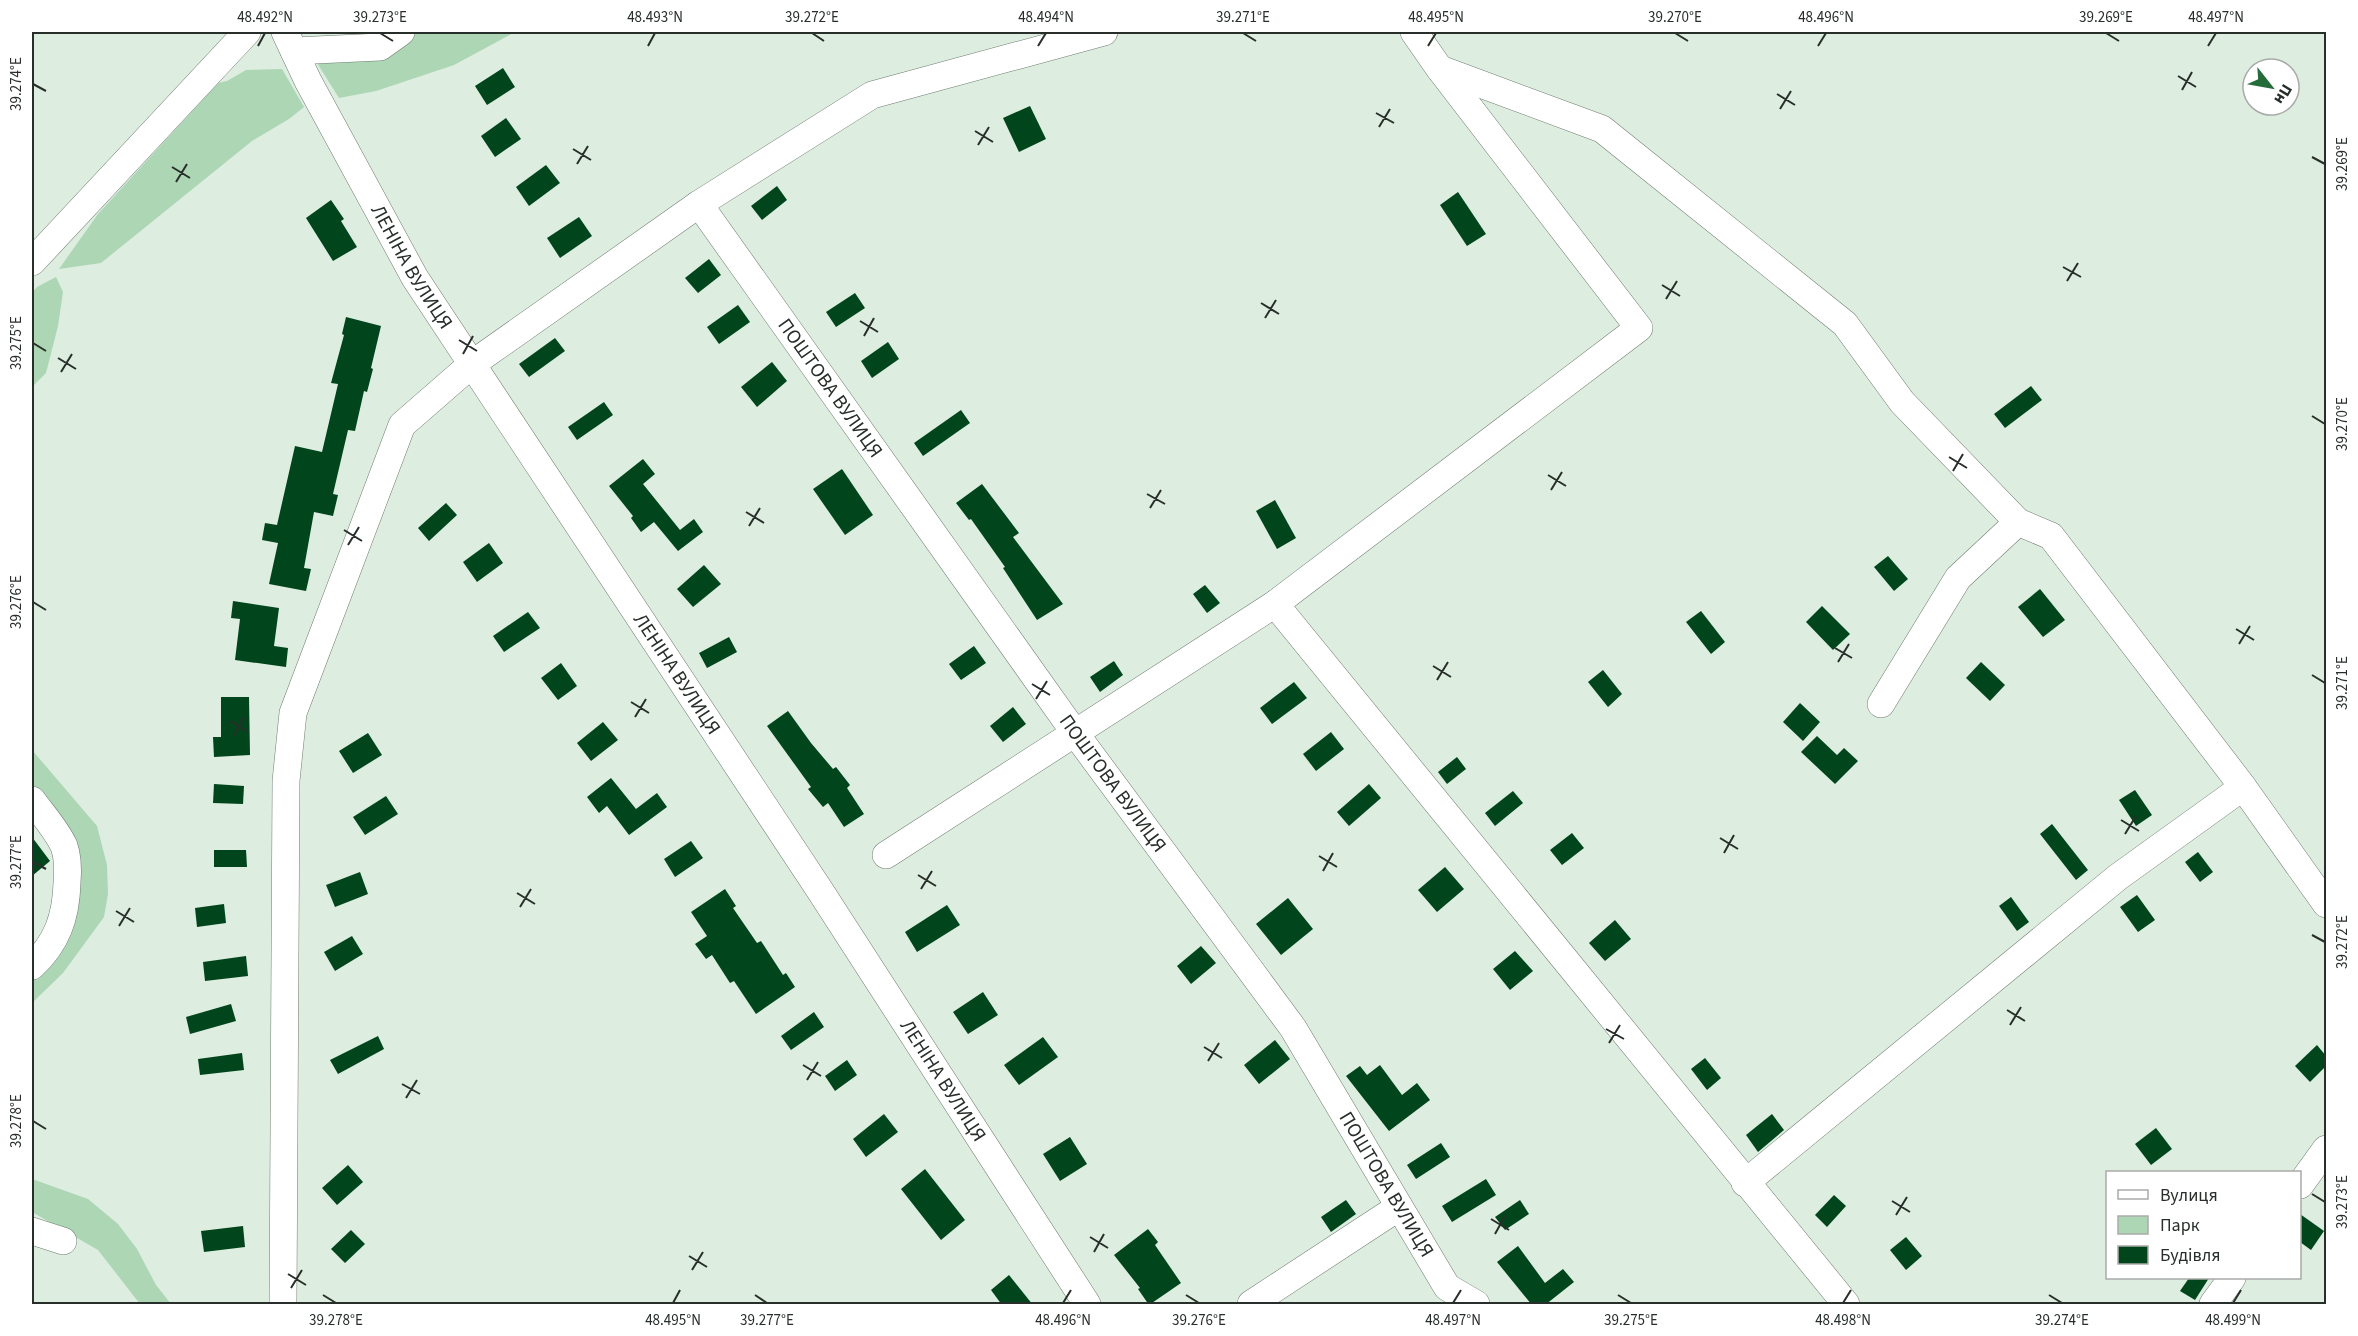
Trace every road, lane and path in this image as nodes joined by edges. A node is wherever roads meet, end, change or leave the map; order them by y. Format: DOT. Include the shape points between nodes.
graph roads {
  1 [pos="247,32"];
  2 [pos="401,32"];
  3 [pos="1104,32"];
  4 [pos="1414,32"];
  5 [pos="1038,40"];
  6 [pos="290,41"];
  7 [pos="1439,68"];
  8 [pos="699,204"];
  9 [pos="32,262"];
  10 [pos="472,364"];
  11 [pos="2018,522"];
  12 [pos="1275,603"];
  13 [pos="1881,704"];
  14 [pos="1075,733"];
  15 [pos="2244,787"];
  16 [pos="32,800"];
  17 [pos="886,855"];
  18 [pos="2326,904"];
  19 [pos="32,966"];
  20 [pos="2326,1149"];
  21 [pos="1745,1183"];
  22 [pos="2301,1184"];
  23 [pos="1399,1207"];
  24 [pos="32,1232"];
  25 [pos="63,1241"];
  26 [pos="2231,1279"];
  27 [pos="1080,1302"];
  28 [pos="283,1305"];
  29 [pos="1251,1305"];
  30 [pos="1476,1305"];
  31 [pos="1846,1305"];
  32 [pos="2212,1305"];
  1 -- 9 [label="street"];
  2 -- 6 [label="street" via="380,47"];
  3 -- 5 [label="street"];
  4 -- 7 [label="street"];
  5 -- 8 [label="street" via="872,95"];
  6 -- 10 [label="street, ЛЕНІНА ВУЛИЦЯ" via="415,278"];
  7 -- 11 [label="street" via="1602,129 1845,324 1902,402"];
  7 -- 12 [label="street" via="1639,328"];
  8 -- 10 [label="street"];
  8 -- 14 [label="street, ПОШТОВА ВУЛИЦЯ"];
  10 -- 27 [label="street, ЛЕНІНА ВУЛИЦЯ" via="813,880"];
  10 -- 28 [label="street" via="402,425 293,713 286,781"];
  11 -- 13 [label="street" via="1958,578"];
  11 -- 15 [label="street" via="2051,536"];
  12 -- 14 [label="street"];
  12 -- 21 [label="street"];
  14 -- 17 [label="street"];
  14 -- 23 [label="street, ПОШТОВА ВУЛИЦЯ" via="1293,1028"];
  15 -- 18 [label="street"];
  15 -- 21 [label="street" via="2118,877"];
  16 -- 19 [label="street" via="64,847 68,869 66,908 59,929"];
  20 -- 22 [label="street"];
  21 -- 31 [label="street"];
  23 -- 29 [label="street"];
  23 -- 30 [label="street, ПОШТОВА ВУЛИЦЯ" via="1447,1287"];
  24 -- 25 [label="street"];
  26 -- 32 [label="street"];
}
